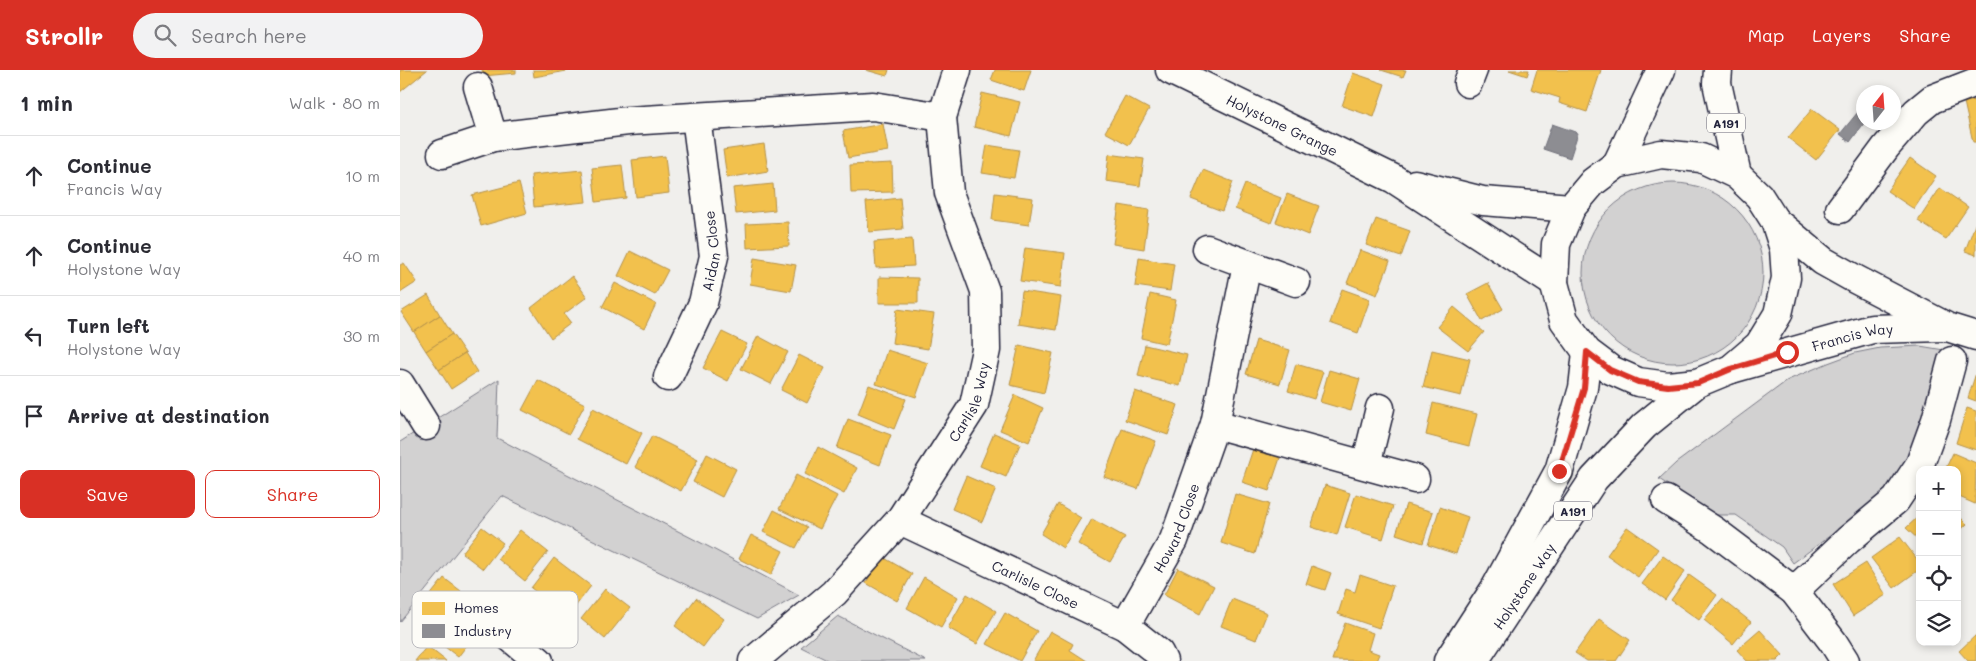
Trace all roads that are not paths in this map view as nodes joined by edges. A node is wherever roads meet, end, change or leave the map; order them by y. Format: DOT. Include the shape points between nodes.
graph roads {
  1 [pos="957,70"];
  2 [pos="1661,70"];
  3 [pos="1718,70"];
  4 [pos="1173,71"];
  5 [pos="1976,82"];
  6 [pos="478,87"];
  7 [pos="696,117"];
  8 [pos="942,117"];
  9 [pos="493,137"];
  10 [pos="442,154"];
  11 [pos="1617,164"];
  12 [pos="1737,175"];
  13 [pos="1394,179"];
  14 [pos="1571,208"];
  15 [pos="1840,209"];
  16 [pos="1775,221"];
  17 [pos="1207,249"];
  18 [pos="1247,264"];
  19 [pos="1296,282"];
  20 [pos="1554,283"];
  21 [pos="1947,327"];
  22 [pos="1976,336"];
  23 [pos="1587,352"];
  24 [pos="1952,361"];
  25 [pos="1731,369"];
  26 [pos="668,377"];
  27 [pos="1698,383"];
  28 [pos="400,384"];
  29 [pos="1380,408"];
  30 [pos="1215,424"];
  31 [pos="426,426"];
  32 [pos="1366,465"];
  33 [pos="1415,479"];
  34 [pos="1666,500"];
  35 [pos="900,520"];
  36 [pos="1794,591"];
  37 [pos="1125,626"];
  38 [pos="752,661"];
  39 [pos="1163,661"];
  40 [pos="1448,661"];
  41 [pos="1474,661"];
  42 [pos="1845,661"];
  1 -- 8 [label="street, Carlisle Way"];
  2 -- 11 [label="street, Holystone Way / A191"];
  3 -- 12 [label="street, A191" via="1717,83"];
  4 -- 13 [label="street, Holystone Grange"];
  5 -- 15 [label="street" via="1932,99 1916,112"];
  6 -- 9 [label="street"];
  7 -- 8 [label="street" via="873,106"];
  7 -- 9 [label="street" via="628,121"];
  7 -- 26 [label="street, Aidan Close" via="714,256 703,303"];
  8 -- 35 [label="street, Carlisle Way" via="949,193 985,291 986,350 974,405"];
  9 -- 10 [label="street"];
  11 -- 12 [label="street, Holystone Way / A191" via="1661,154 1701,158"];
  11 -- 14 [label="street, Holystone Way / A191" via="1593,182"];
  12 -- 16 [label="street, Holystone Way / A191" via="1759,196"];
  13 -- 14 [label="street, Holystone Grange" via="1483,201"];
  13 -- 20 [label="street, Holystone Grange"];
  14 -- 20 [label="street, Holystone Way / A191" via="1556,244"];
  16 -- 21 [label="street, Francis Way" via="1823,261"];
  16 -- 25 [label="street, Holystone Way / A191" via="1784,249 1786,278 1778,314 1759,345"];
  17 -- 18 [label="street"];
  18 -- 19 [label="street"];
  18 -- 30 [label="street, Howard Close"];
  20 -- 23 [label="street, Holystone Way / A191" via="1564,320"];
  21 -- 22 [label="street, Francis Way"];
  21 -- 25 [label="street, Francis Way" via="1872,328"];
  23 -- 27 [label="street, Holystone Way / A191" via="1610,370 1638,382 1668,386"];
  23 -- 40 [label="street, Holystone Way / A191" via="1584,388 1559,471 1496,587"];
  24 -- 36 [label="street" via="1920,464 1896,500"];
  25 -- 27 [label="street, Holystone Way / A191"];
  27 -- 41 [label="street, Holystone Way / A191" via="1644,426 1594,479"];
  28 -- 31 [label="street"];
  29 -- 32 [label="street"];
  30 -- 32 [label="street"];
  30 -- 37 [label="street, Howard Close" via="1174,540"];
  32 -- 33 [label="street"];
  34 -- 36 [label="street" via="1713,530"];
  35 -- 37 [label="street, Carlisle Close"];
  35 -- 38 [label="street, Carlisle Way" via="834,593"];
  36 -- 42 [label="street"];
  37 -- 39 [label="street, Carlisle Close"];
}
